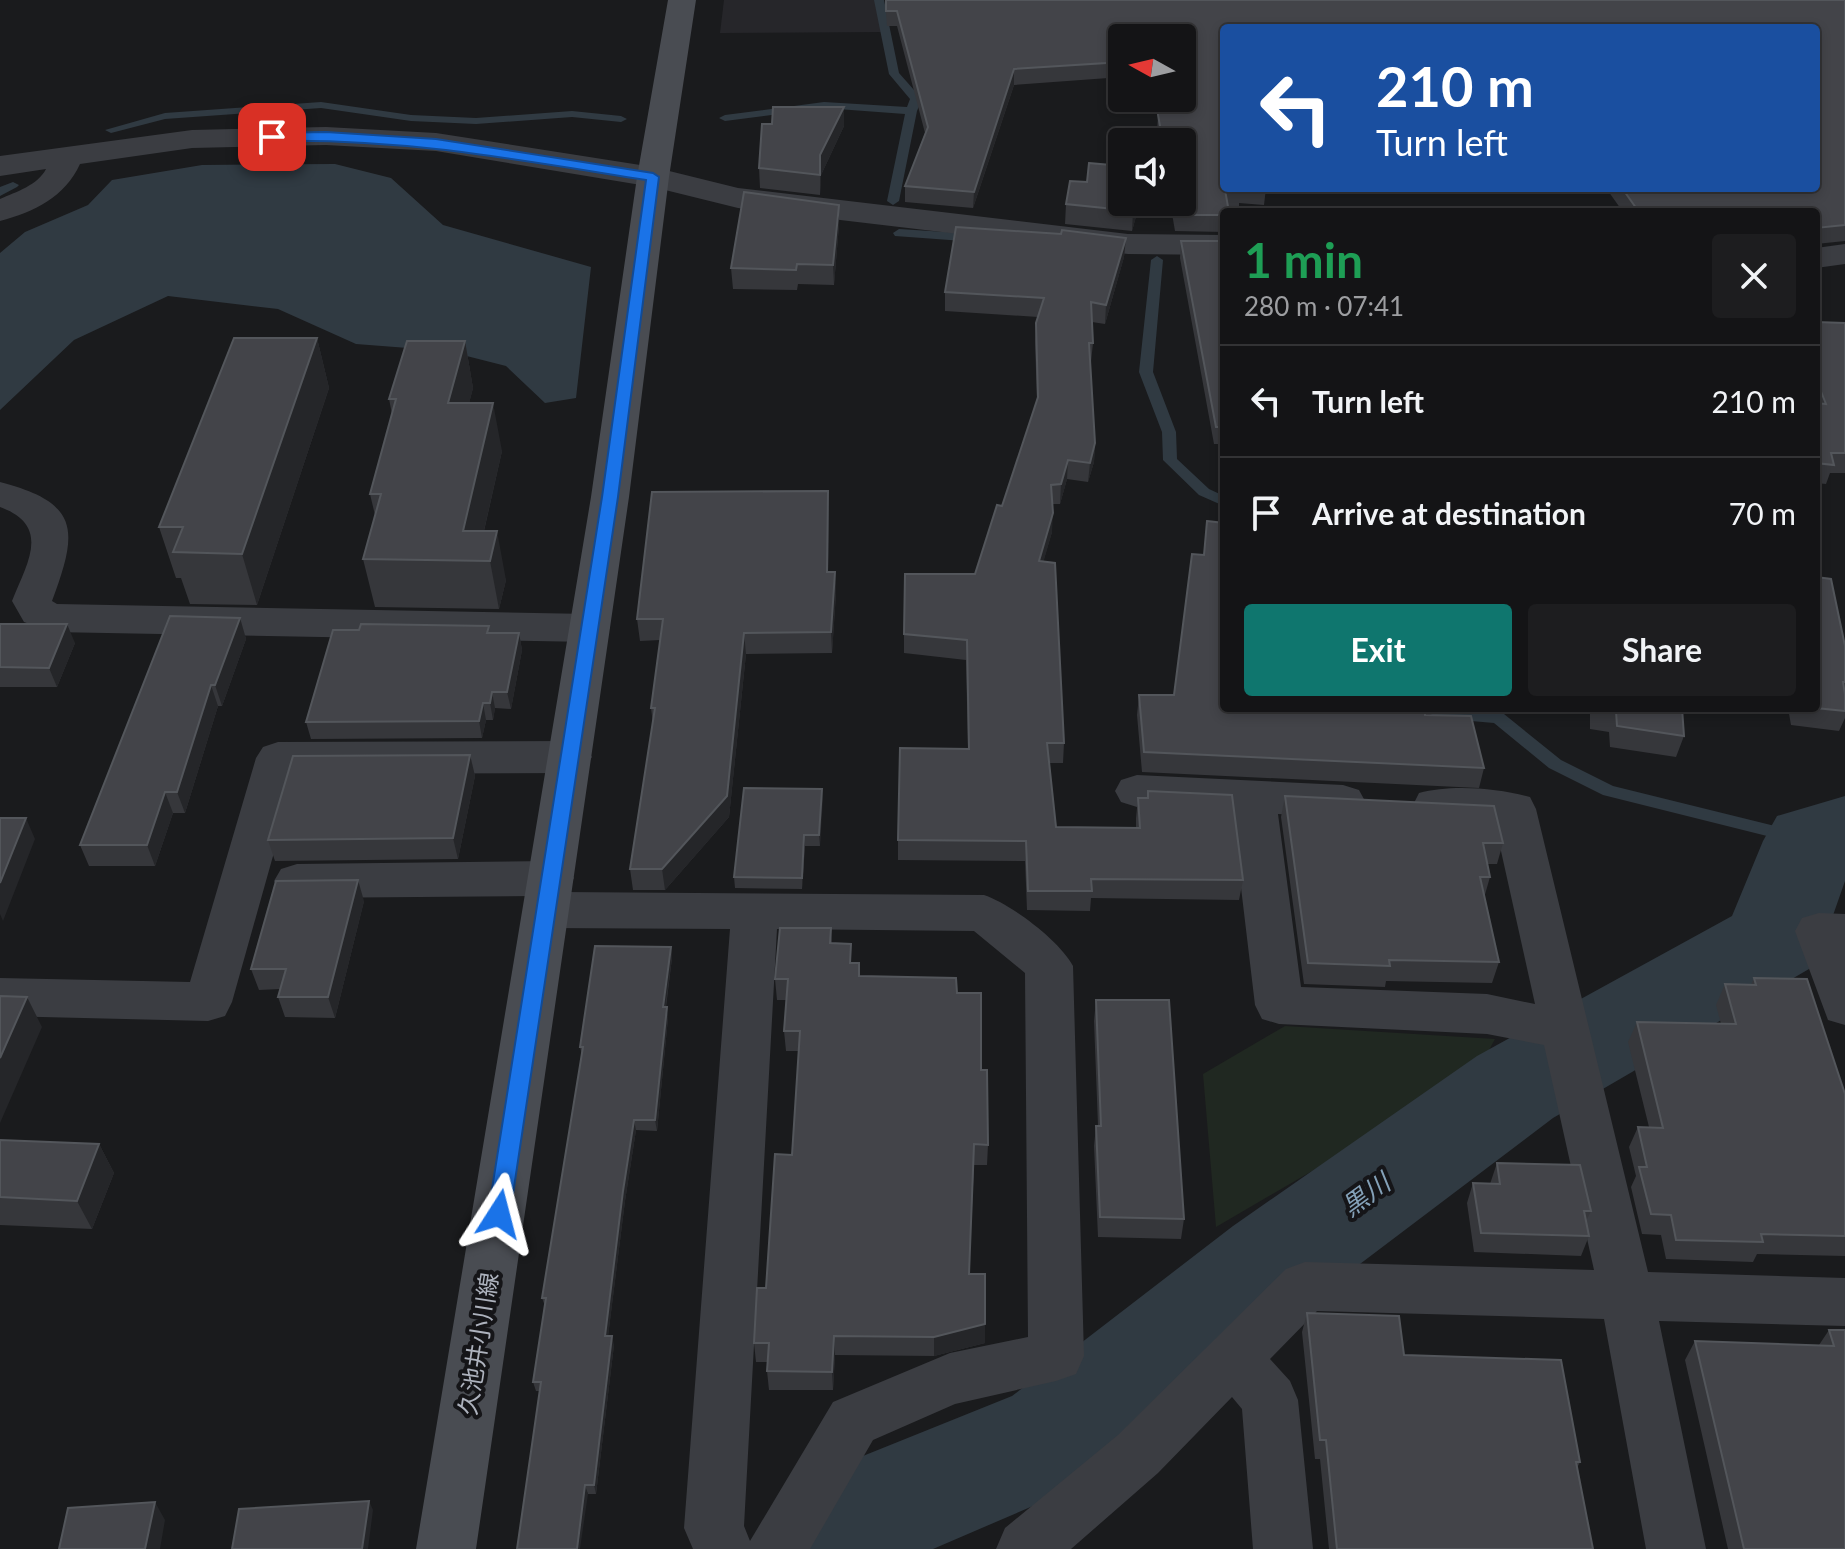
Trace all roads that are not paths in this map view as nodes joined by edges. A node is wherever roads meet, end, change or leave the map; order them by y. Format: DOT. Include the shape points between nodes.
graph roads {
  1 [pos="682,0"];
  2 [pos="68,156"];
  3 [pos="0,166"];
  4 [pos="653,177"];
  5 [pos="0,211"];
  6 [pos="1220,245"];
  7 [pos="1845,254"];
  8 [pos="1820,257"];
  9 [pos="0,494"];
  10 [pos="589,628"];
  11 [pos="570,757"];
  12 [pos="1137,791"];
  13 [pos="1253,797"];
  14 [pos="242,882"];
  15 [pos="548,894"];
  16 [pos="755,912"];
  17 [pos="1845,932"];
  18 [pos="0,997"];
  19 [pos="1845,1006"];
  20 [pos="1551,1017"];
  21 [pos="1627,1297"];
  22 [pos="1845,1302"];
  23 [pos="1235,1359"];
  24 [pos="446,1549"];
  25 [pos="724,1549"];
  26 [pos="777,1549"];
  27 [pos="1026,1549"];
  28 [pos="1283,1549"];
  29 [pos="1676,1549"];
  1 -- 4 [label="street, 久池井小川線"];
  2 -- 3 [label="street"];
  2 -- 4 [label="street" via="192,139 326,136 436,142"];
  2 -- 5 [label="street" via="57,180"];
  4 -- 6 [label="street" via="738,198 1128,244"];
  4 -- 10 [label="street, 久池井小川線"];
  7 -- 8 [label="street"];
  9 -- 10 [label="street" via="26,501 43,514 52,535 32,601 38,612 52,618"];
  10 -- 11 [label="street, 久池井小川線"];
  11 -- 14 [label="street" via="278,758"];
  11 -- 15 [label="street, 久池井小川線"];
  12 -- 13 [label="street"];
  13 -- 20 [label="street" via="1514,809"];
  13 -- 20 [label="street" via="1279,1005"];
  14 -- 15 [label="street"];
  14 -- 18 [label="street" via="208,1002"];
  15 -- 16 [label="street"];
  15 -- 24 [label="street, 久池井小川線"];
  16 -- 25 [label="street" via="714,1528"];
  16 -- 26 [label="street" via="984,913 1049,966 1056,1356 950,1379 853,1421"];
  17 -- 19 [label="street" via="1819,931"];
  20 -- 21 [label="street" via="1580,1095"];
  21 -- 22 [label="street"];
  21 -- 23 [label="street" via="1305,1286"];
  21 -- 29 [label="street"];
  23 -- 27 [label="street" via="1138,1454"];
  23 -- 28 [label="street" via="1270,1400"];
}
